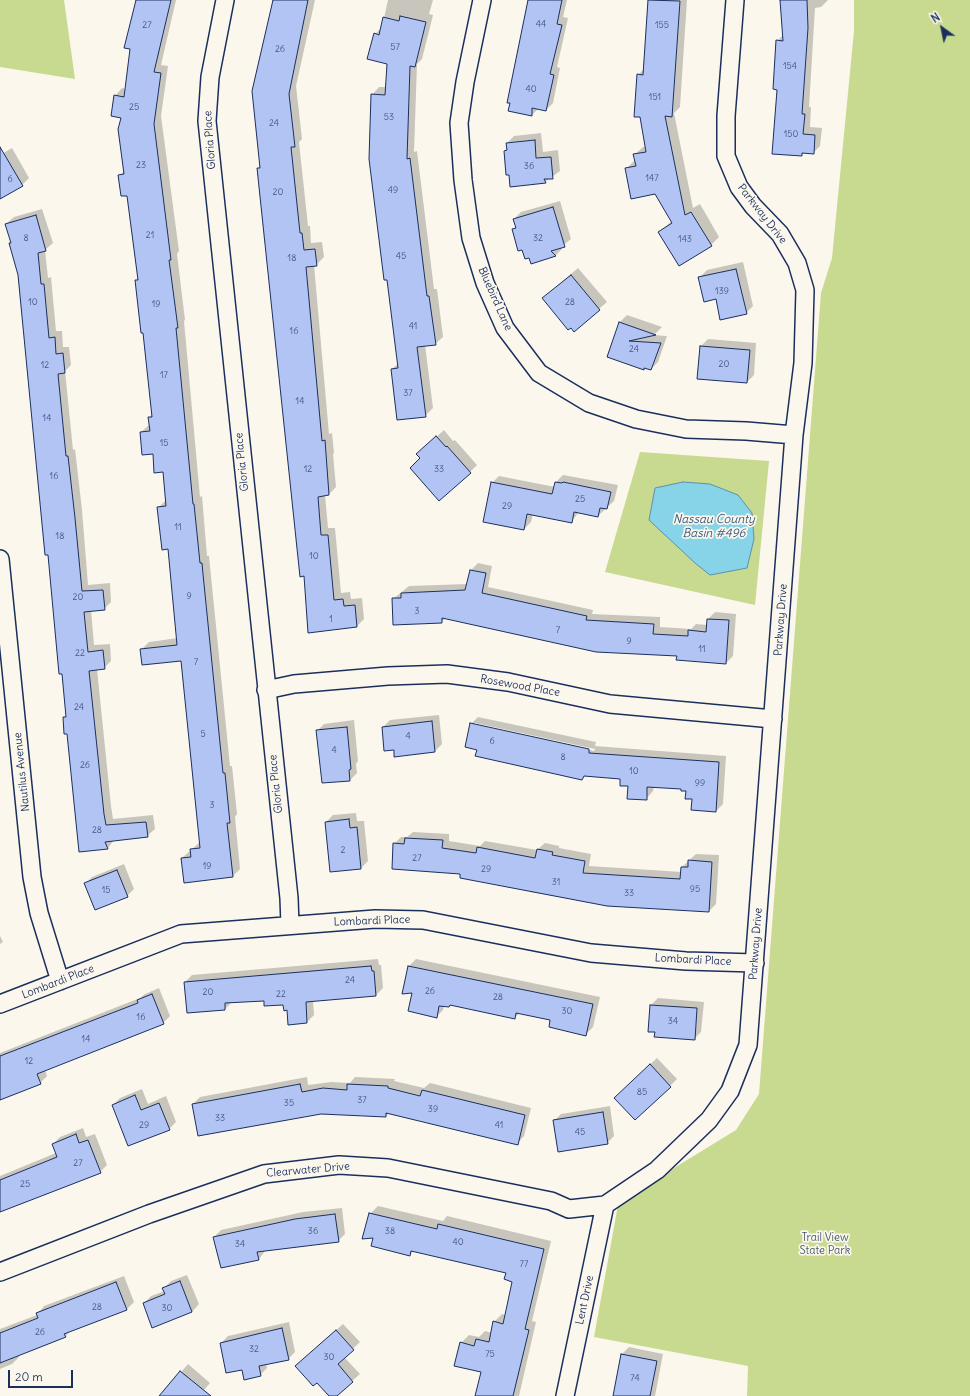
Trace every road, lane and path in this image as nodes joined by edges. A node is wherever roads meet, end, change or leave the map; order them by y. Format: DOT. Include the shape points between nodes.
graph roads {
  1 [pos="225,0"];
  2 [pos="482,0"];
  3 [pos="735,0"];
  4 [pos="794,436"];
  5 [pos="0,559"];
  6 [pos="266,690"];
  7 [pos="773,720"];
  8 [pos="290,925"];
  9 [pos="755,962"];
  10 [pos="60,981"];
  11 [pos="0,1004"];
  12 [pos="605,1204"];
  13 [pos="0,1272"];
  14 [pos="565,1396"];
  1 -- 6 [label="street, Gloria Place" via="210,77 207,121"];
  2 -- 4 [label="street, Bluebird Lane" via="464,82 459,123 460,145 471,238 485,282 505,328 539,373 589,403 636,419 686,429"];
  3 -- 4 [label="street, Parkway Drive" via="726,116 726,156 739,187 780,234 797,263 805,290 803,363"];
  4 -- 7 [label="street, Parkway Drive"];
  5 -- 10 [label="street, Nautilus Avenue" via="32,877 39,913"];
  6 -- 7 [label="street, Rosewood Place" via="294,684 446,674 508,682 610,704"];
  6 -- 8 [label="street, Gloria Place"];
  7 -- 9 [label="street, Parkway Drive"];
  8 -- 9 [label="street, Lombardi Place" via="375,919 423,920 591,953 686,961"];
  8 -- 10 [label="street, Lombardi Place" via="181,934"];
  9 -- 12 [label="street, Parkway Drive" via="748,1044 730,1091 710,1120 657,1170"];
  10 -- 11 [label="street, Lombardi Place"];
  12 -- 13 [label="street, Clearwater Drive" via="569,1209 551,1201 388,1168 339,1165 264,1174 149,1214"];
  12 -- 14 [label="street, Lent Drive"];
}
